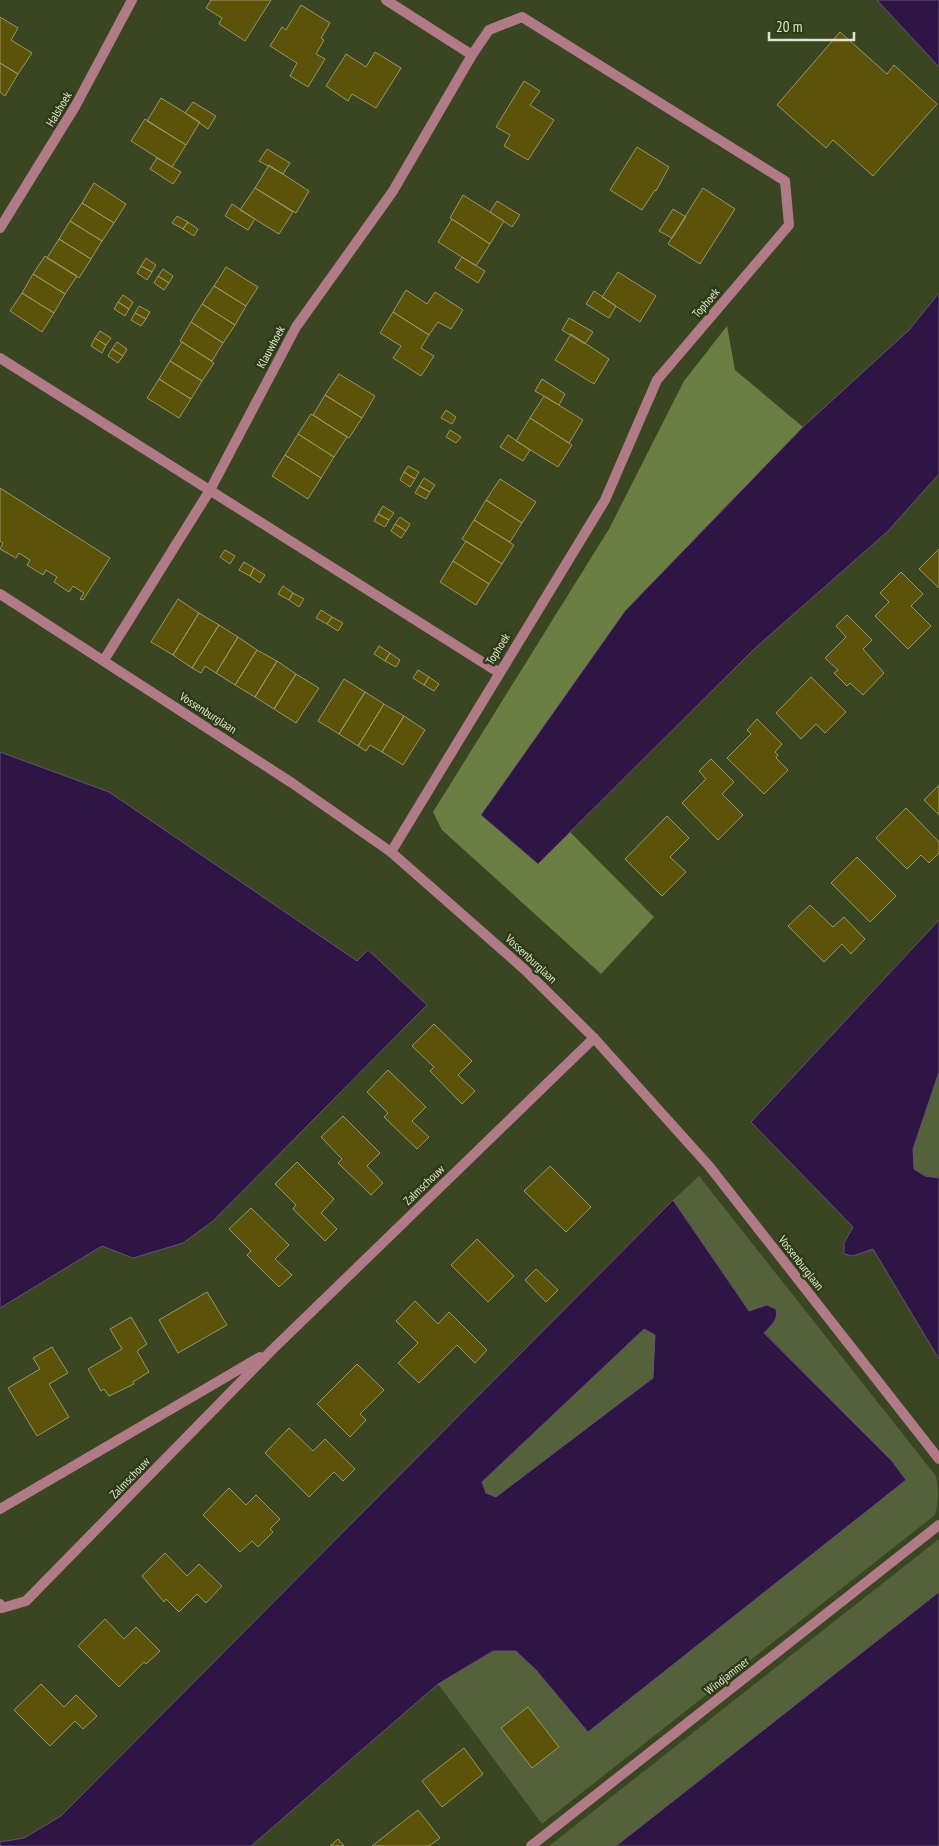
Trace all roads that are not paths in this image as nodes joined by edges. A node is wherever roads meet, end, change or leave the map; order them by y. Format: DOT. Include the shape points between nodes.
graph roads {
  1 [pos="132,0"];
  2 [pos="386,0"];
  3 [pos="472,55"];
  4 [pos="0,228"];
  5 [pos="0,358"];
  6 [pos="210,490"];
  7 [pos="0,594"];
  8 [pos="104,660"];
  9 [pos="498,672"];
  10 [pos="391,852"];
  11 [pos="594,1038"];
  12 [pos="272,1350"];
  13 [pos="939,1459"];
  14 [pos="0,1509"];
  15 [pos="939,1525"];
  16 [pos="0,1604"];
  17 [pos="531,1846"];
  1 -- 4 [label="street, Halshoek" via="76,105"];
  2 -- 3 [label="street"];
  3 -- 6 [label="street, Klauwhoek" via="393,191 296,327"];
  3 -- 9 [label="street, Tophoek" via="489,30 522,17 785,181 789,225 657,380 604,500"];
  5 -- 6 [label="street"];
  6 -- 8 [label="street, Klauwhoek"];
  6 -- 9 [label="street"];
  7 -- 8 [label="street, Vossenburglaan"];
  8 -- 10 [label="street, Vossenburglaan"];
  9 -- 10 [label="street, Tophoek"];
  10 -- 11 [label="street, Vossenburglaan" via="524,969"];
  11 -- 12 [label="street, Zalmschouw"];
  11 -- 13 [label="street, Vossenburglaan" via="709,1166"];
  12 -- 14 [label="street, Zalmschouw"];
  12 -- 16 [label="street, Zalmschouw" via="26,1601 2,1608"];
  15 -- 17 [label="street, Windjammer"];
}
